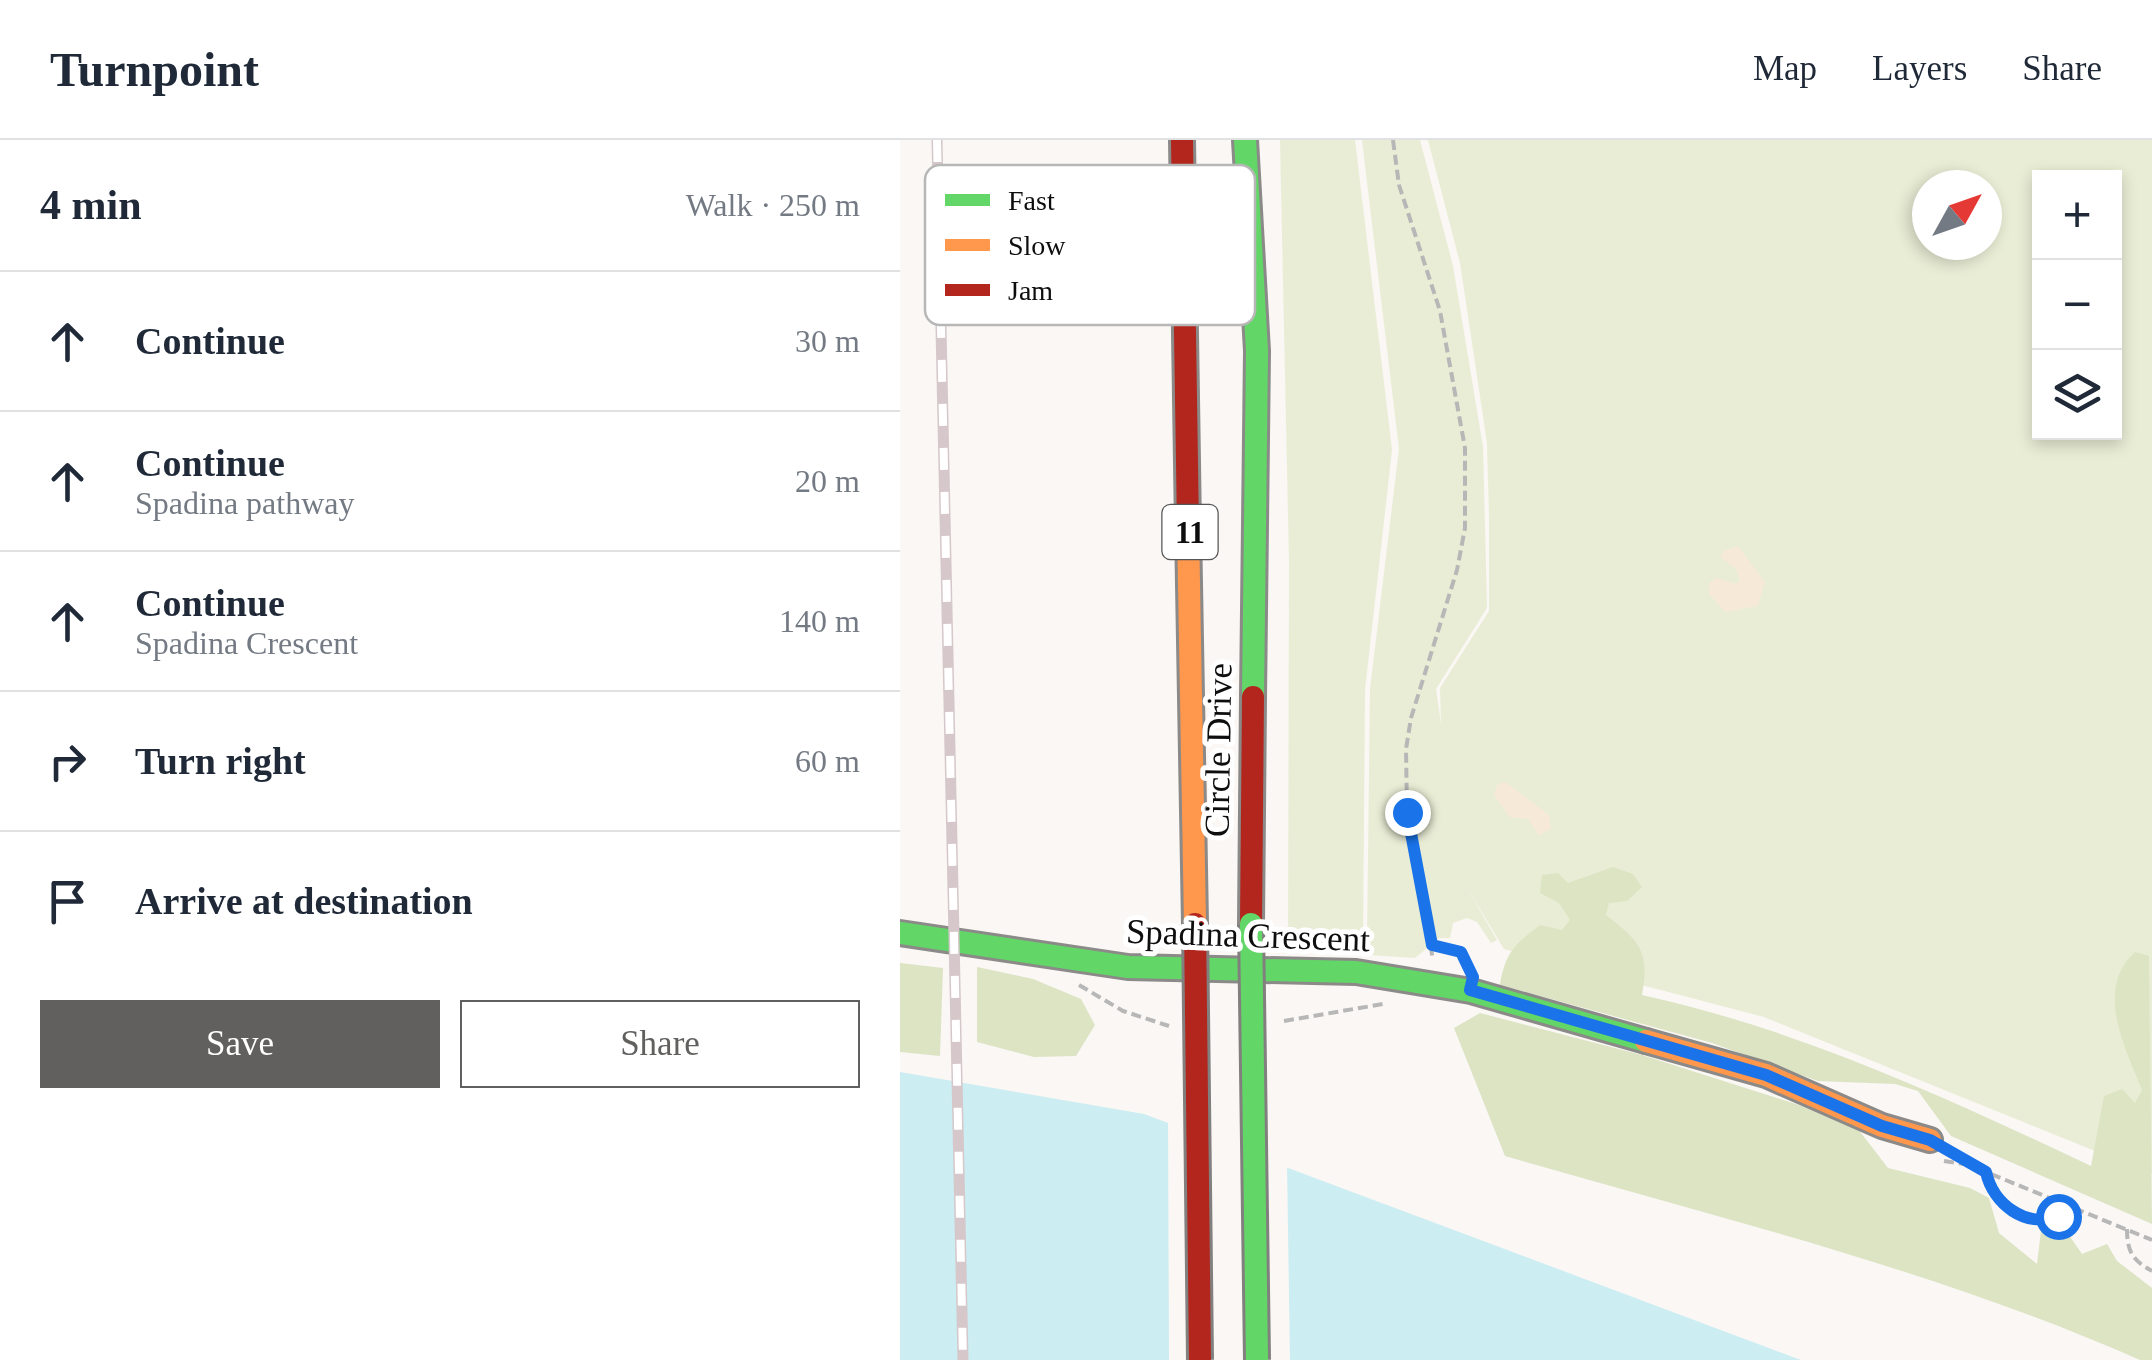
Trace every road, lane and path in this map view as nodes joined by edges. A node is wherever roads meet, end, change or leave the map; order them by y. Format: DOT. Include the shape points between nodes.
graph roads {
  1 [pos="1182,140"];
  2 [pos="1246,140"];
  3 [pos="1394,140"];
  4 [pos="1182,165"];
  5 [pos="1247,165"];
  6 [pos="1255,313"];
  7 [pos="1185,325"];
  8 [pos="900,933"];
  9 [pos="1432,945"];
  10 [pos="1069,980"];
  11 [pos="1431,983"];
  12 [pos="1470,990"];
  13 [pos="1397,1002"];
  14 [pos="1272,1022"];
  15 [pos="1171,1026"];
  16 [pos="1930,1140"];
  17 [pos="1986,1172"];
  18 [pos="2067,1204"];
  19 [pos="2128,1229"];
  20 [pos="2152,1240"];
  21 [pos="2152,1270"];
  22 [pos="1200,1360"];
  23 [pos="1257,1360"];
  1 -- 4 [label="main road, Circle Drive / 11, bridge"];
  2 -- 5 [label="main road, Circle Drive / 11, bridge"];
  3 -- 9 [label="path" via="1399,186 1440,311 1465,448 1458,570 1410,718 1406,750 1407,812"];
  6 -- 23 [label="main road, Circle Drive / 11, bridge" via="1251,924"];
  7 -- 22 [label="main road, Circle Drive / 11, bridge"];
  8 -- 11 [label="main road, Spadina Crescent" via="1128,967 1356,972"];
  9 -- 11 [label="path"];
  9 -- 12 [label="path" via="1461,952 1473,977"];
  10 -- 15 [label="path" via="1123,1012"];
  11 -- 12 [label="main road, Spadina Crescent"];
  12 -- 16 [label="main road, Spadina Crescent" via="1766,1075"];
  13 -- 14 [label="path"];
  16 -- 17 [label="path"];
  17 -- 18 [label="path"];
  17 -- 18 [label="path" via="2007,1208 2025,1217 2045,1222"];
  18 -- 19 [label="path"];
  19 -- 20 [label="path"];
  19 -- 21 [label="path" via="2127,1248"];
}
